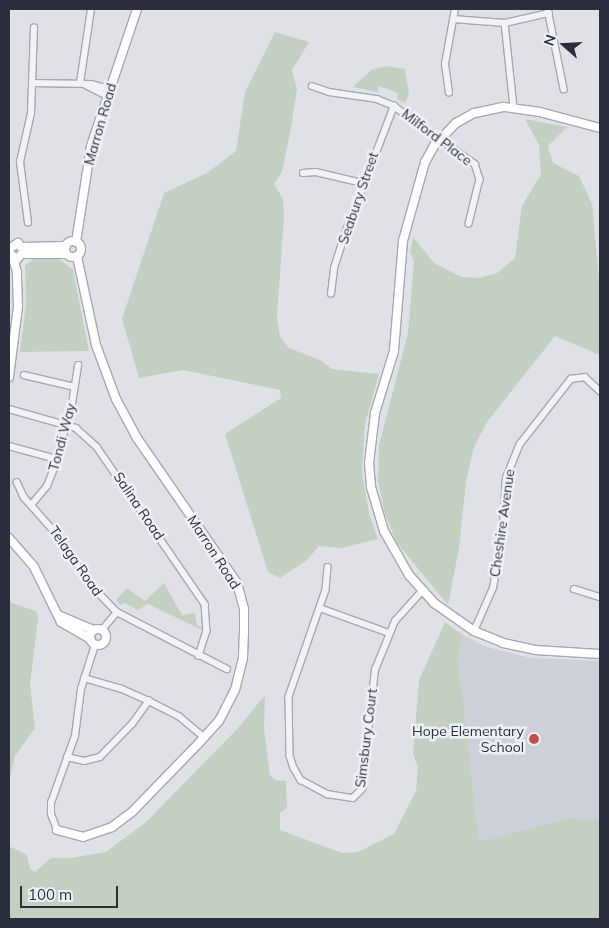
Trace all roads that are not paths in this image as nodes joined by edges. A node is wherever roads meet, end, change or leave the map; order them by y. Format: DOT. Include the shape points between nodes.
graph roads {
  1 [pos="91,9"];
  2 [pos="137,9"];
  3 [pos="454,9"];
  4 [pos="548,11"];
  5 [pos="453,19"];
  6 [pos="505,23"];
  7 [pos="34,28"];
  8 [pos="32,83"];
  9 [pos="83,84"];
  10 [pos="312,86"];
  11 [pos="564,89"];
  12 [pos="109,92"];
  13 [pos="449,93"];
  14 [pos="394,106"];
  15 [pos="514,107"];
  16 [pos="600,128"];
  17 [pos="440,139"];
  18 [pos="304,173"];
  19 [pos="363,183"];
  20 [pos="28,223"];
  21 [pos="469,224"];
  22 [pos="76,242"];
  23 [pos="66,250"];
  24 [pos="14,253"];
  25 [pos="77,256"];
  26 [pos="331,294"];
  27 [pos="78,365"];
  28 [pos="24,375"];
  29 [pos="9,377"];
  30 [pos="75,387"];
  31 [pos="600,391"];
  32 [pos="9,409"];
  33 [pos="67,424"];
  34 [pos="9,446"];
  35 [pos="57,459"];
  36 [pos="17,482"];
  37 [pos="32,504"];
  38 [pos="9,538"];
  39 [pos="328,567"];
  40 [pos="574,589"];
  41 [pos="423,590"];
  42 [pos="600,597"];
  43 [pos="320,608"];
  44 [pos="117,612"];
  45 [pos="58,615"];
  46 [pos="98,630"];
  47 [pos="474,632"];
  48 [pos="388,633"];
  49 [pos="93,642"];
  50 [pos="600,654"];
  51 [pos="199,656"];
  52 [pos="227,670"];
  53 [pos="84,678"];
  54 [pos="149,701"];
  55 [pos="204,737"];
  56 [pos="67,757"];
  57 [pos="57,830"];
  1 -- 9 [label="street"];
  2 -- 12 [label="street, Marron Road"];
  3 -- 5 [label="street"];
  4 -- 6 [label="street"];
  4 -- 11 [label="street"];
  5 -- 6 [label="street"];
  5 -- 13 [label="street" via="445,64"];
  6 -- 15 [label="street"];
  7 -- 8 [label="street"];
  8 -- 9 [label="street"];
  8 -- 20 [label="street" via="31,113 22,162"];
  9 -- 12 [label="street"];
  10 -- 14 [label="street, Milford Place" via="329,92 377,99"];
  12 -- 22 [label="street, Marron Road" via="91,146"];
  14 -- 17 [label="street, Milford Place"];
  14 -- 19 [label="street, Seabury Street"];
  15 -- 16 [label="street"];
  15 -- 17 [label="street" via="474,113 456,123"];
  17 -- 21 [label="street, Milford Place" via="475,164 479,171"];
  17 -- 41 [label="street" via="425,162 403,241 394,351 375,413 369,463 371,487 384,531 393,552"];
  18 -- 19 [label="street" via="316,172"];
  19 -- 26 [label="street, Seabury Street" via="334,268"];
  22 -- 23 [label="street"];
  22 -- 25 [label="street, Marron Road" via="81,250"];
  23 -- 24 [label="street"];
  23 -- 25 [label="street"];
  24 -- 29 [label="street" via="18,307"];
  25 -- 55 [label="street, Marron Road" via="96,345 125,418 242,594 244,634 240,675 227,708"];
  27 -- 30 [label="street, Tondi Way"];
  28 -- 30 [label="street"];
  30 -- 33 [label="street, Tondi Way"];
  31 -- 47 [label="street, Cheshire Avenue" via="585,377 571,379 530,429 511,462 504,492 502,538 494,588"];
  32 -- 33 [label="street, Salina Road"];
  33 -- 35 [label="street, Tondi Way"];
  33 -- 51 [label="street, Salina Road" via="86,433 98,447 205,604 207,631"];
  34 -- 35 [label="street"];
  35 -- 37 [label="street, Tondi Way" via="47,486"];
  36 -- 37 [label="street, Telaga Road"];
  37 -- 44 [label="street, Telaga Road" via="62,540 90,584"];
  38 -- 45 [label="street" via="34,566"];
  39 -- 43 [label="street, Simsbury Court"];
  40 -- 42 [label="street"];
  41 -- 47 [label="street" via="454,620"];
  41 -- 48 [label="street, Simsbury Court" via="403,610"];
  43 -- 48 [label="street"];
  43 -- 48 [label="street, Simsbury Court" via="289,697 290,756 301,780 312,789 346,798 359,795 376,670"];
  44 -- 46 [label="street"];
  44 -- 51 [label="street, Telaga Road"];
  45 -- 46 [label="street"];
  45 -- 49 [label="street" via="70,629"];
  46 -- 49 [label="street"];
  46 -- 49 [label="street" via="105,641"];
  47 -- 50 [label="street" via="535,650"];
  49 -- 53 [label="street"];
  51 -- 52 [label="street, Telaga Road"];
  53 -- 54 [label="street" via="120,688"];
  53 -- 56 [label="street"];
  54 -- 55 [label="street" via="179,716"];
  54 -- 56 [label="street" via="100,757 84,761"];
  55 -- 57 [label="street, Marron Road" via="133,811 112,827 83,837"];
  56 -- 57 [label="street" via="51,803"];
}
